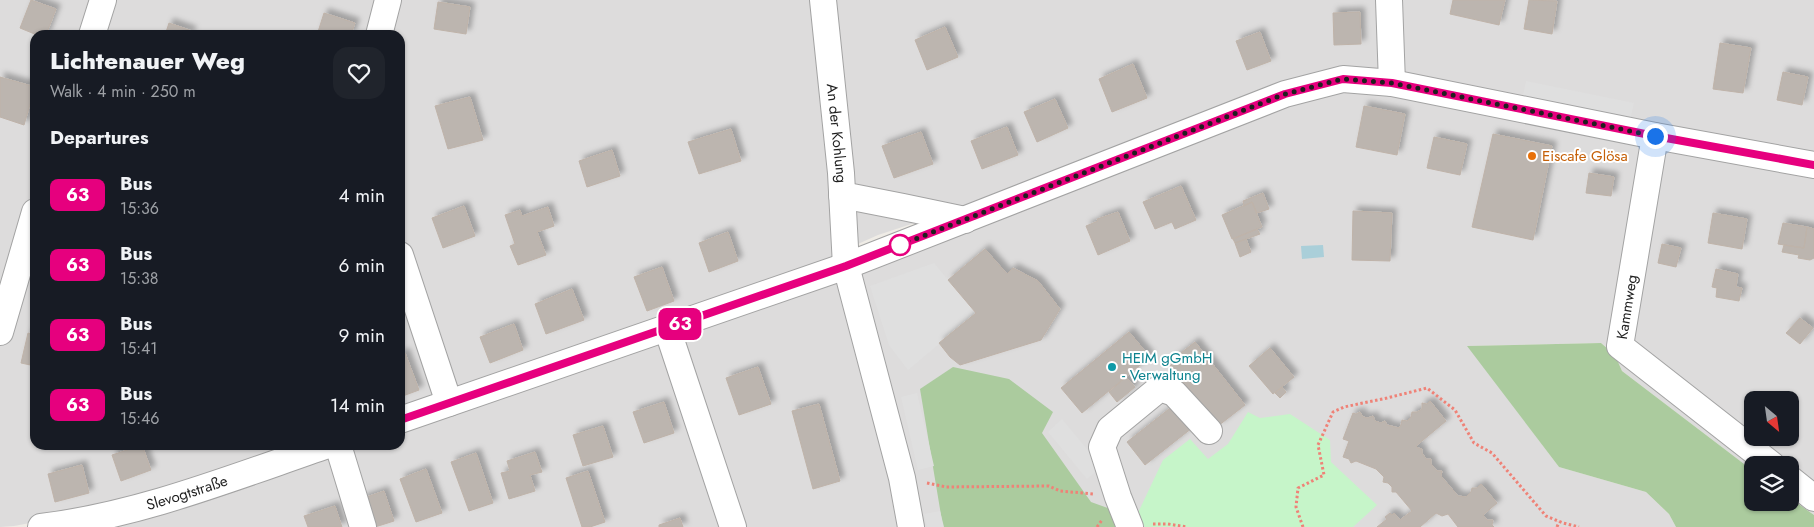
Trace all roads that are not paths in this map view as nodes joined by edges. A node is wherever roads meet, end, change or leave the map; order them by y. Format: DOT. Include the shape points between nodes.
graph roads {
  1 [pos="103,0"];
  2 [pos="388,0"];
  3 [pos="823,0"];
  4 [pos="1389,0"];
  5 [pos="94,30"];
  6 [pos="379,30"];
  7 [pos="1392,83"];
  8 [pos="1655,136"];
  9 [pos="1814,165"];
  10 [pos="842,195"];
  11 [pos="965,220"];
  12 [pos="30,229"];
  13 [pos="846,266"];
  14 [pos="405,270"];
  15 [pos="667,328"];
  16 [pos="0,332"];
  17 [pos="449,403"];
  18 [pos="405,418"];
  19 [pos="1209,431"];
  20 [pos="313,450"];
  21 [pos="340,450"];
  22 [pos="1761,456"];
  23 [pos="1799,486"];
  24 [pos="1814,498"];
  25 [pos="1138,526"];
  26 [pos="45,527"];
  27 [pos="363,527"];
  28 [pos="733,527"];
  29 [pos="911,527"];
  1 -- 5 [label="street"];
  2 -- 6 [label="street"];
  3 -- 10 [label="street, An der Kohlung"];
  4 -- 7 [label="street"];
  7 -- 8 [label="street"];
  7 -- 11 [label="street" via="1343,79 1285,94"];
  8 -- 9 [label="street"];
  8 -- 22 [label="street, Kammweg" via="1620,346"];
  10 -- 11 [label="street"];
  10 -- 13 [label="street, An der Kohlung"];
  11 -- 13 [label="street"];
  12 -- 16 [label="street"];
  13 -- 15 [label="street"];
  13 -- 29 [label="street, An der Kohlung" via="902,478"];
  14 -- 17 [label="street"];
  15 -- 17 [label="street"];
  15 -- 28 [label="street"];
  17 -- 18 [label="street"];
  19 -- 25 [label="street" via="1174,393 1160,388 1110,429 1102,447 1118,497"];
  20 -- 26 [label="street, Slevogtstraße" via="115,514"];
  21 -- 27 [label="street"];
  23 -- 24 [label="street"];
}
